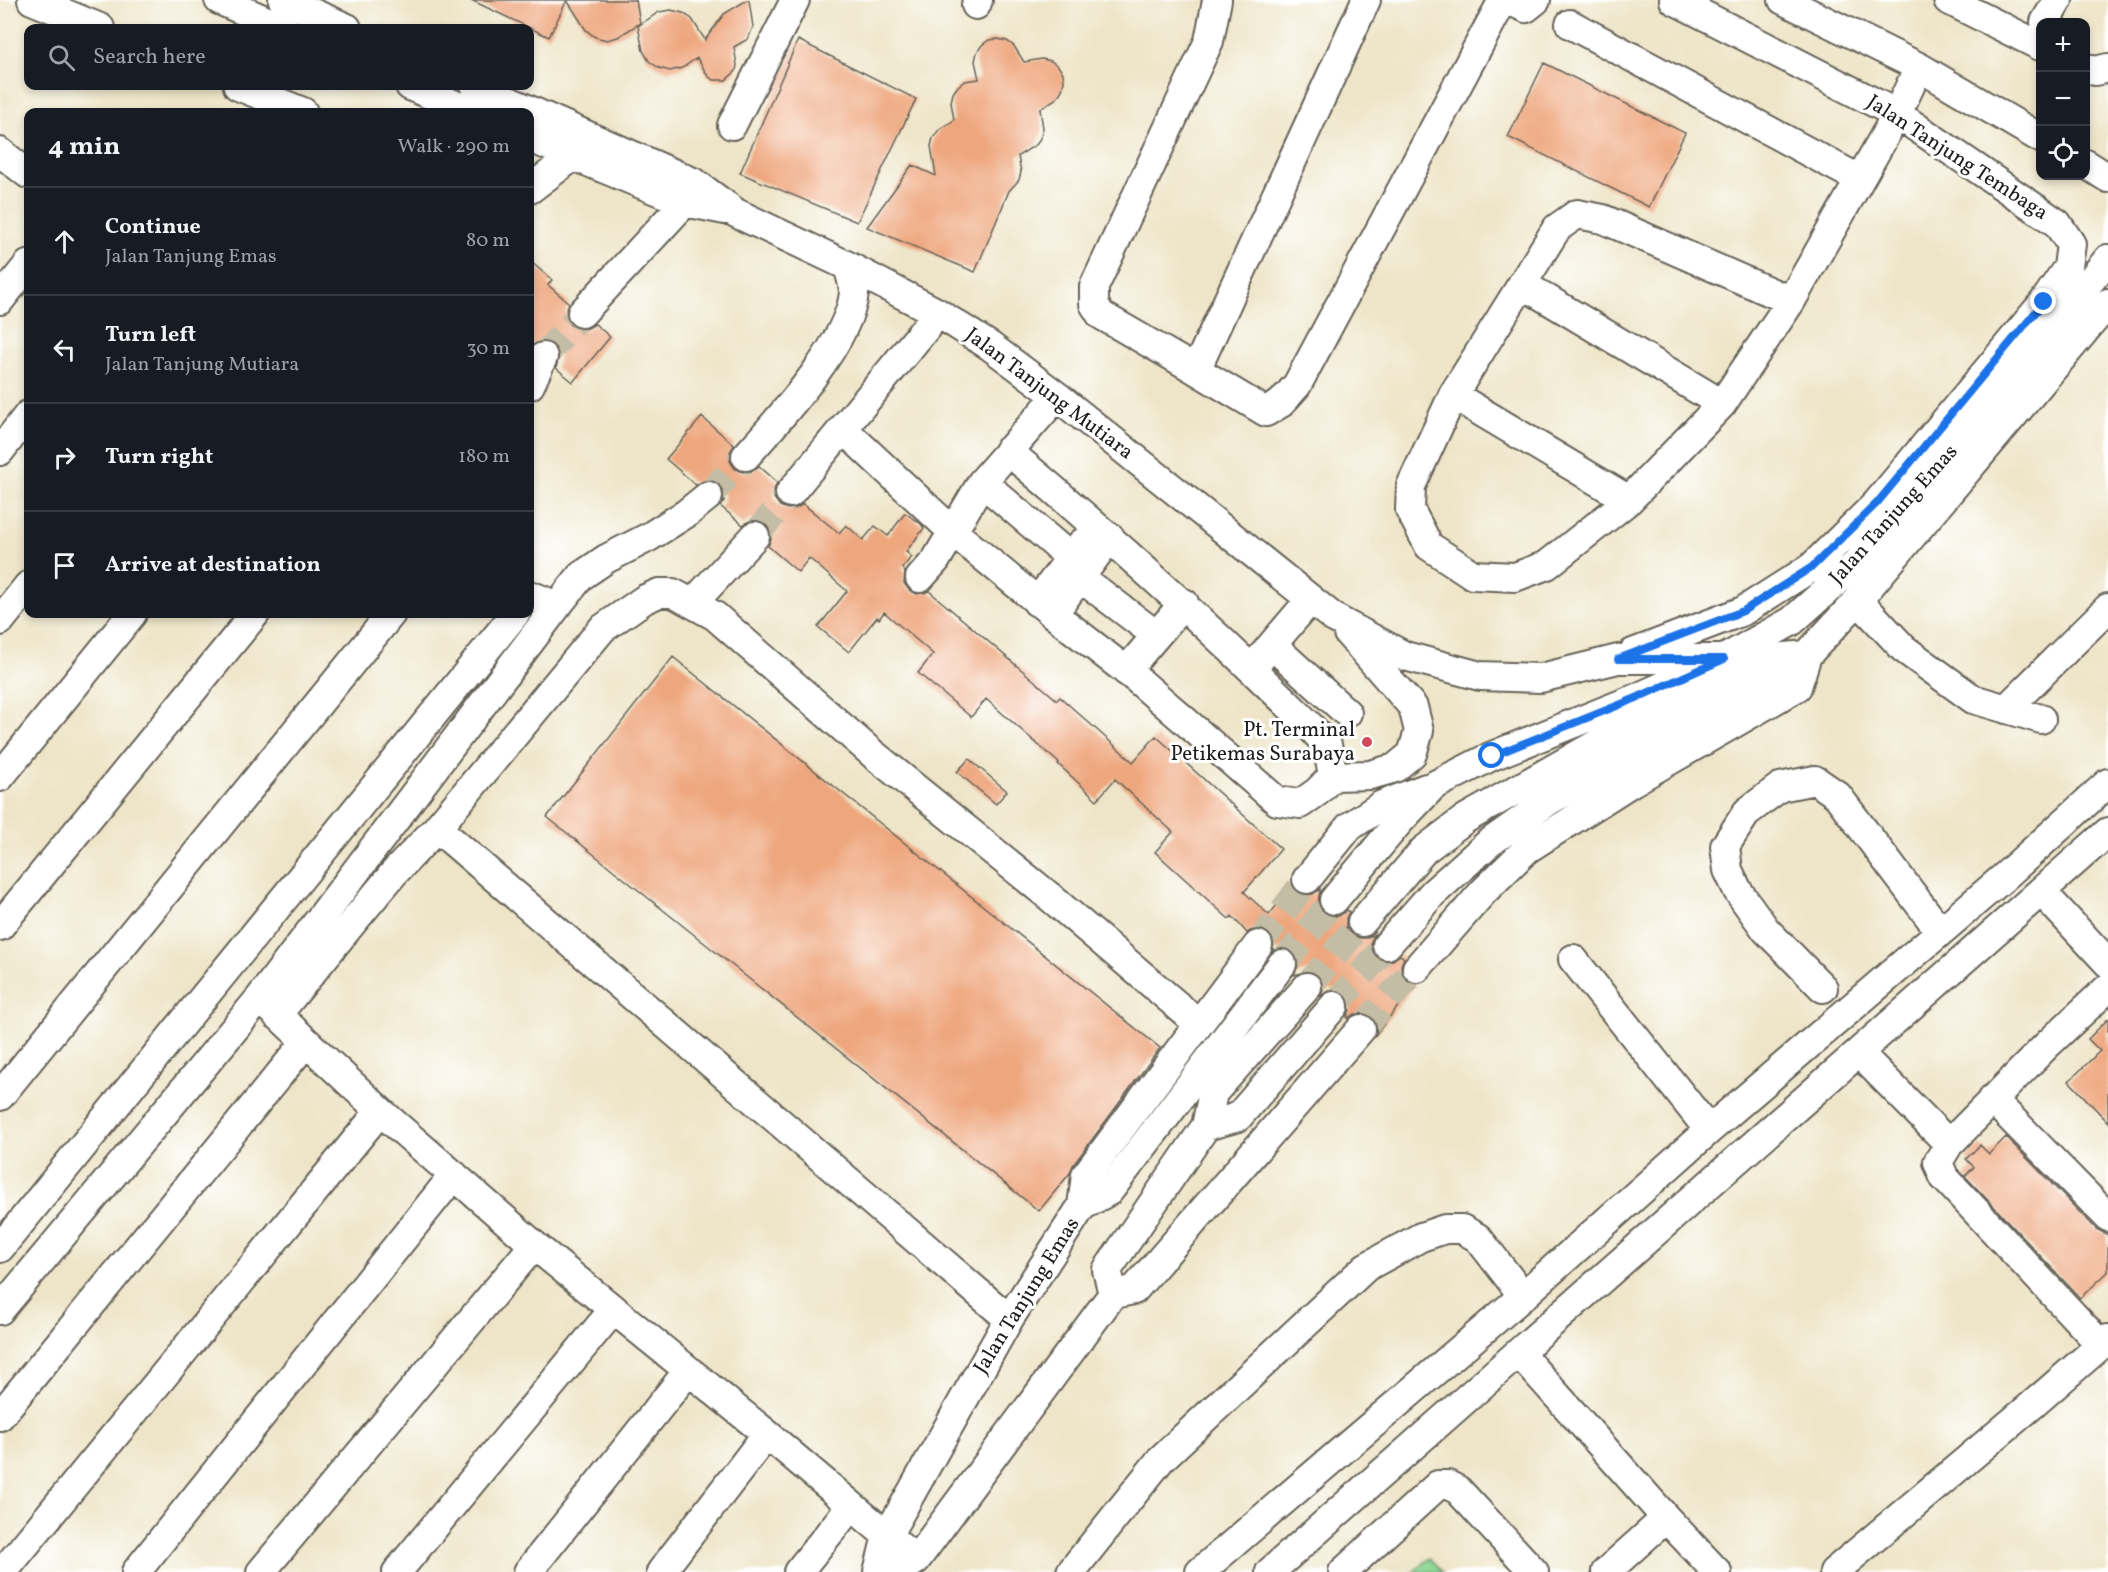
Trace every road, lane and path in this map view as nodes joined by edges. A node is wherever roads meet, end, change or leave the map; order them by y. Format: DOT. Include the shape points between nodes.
graph roads {
  1 [pos="32,0"];
  2 [pos="219,0"];
  3 [pos="283,0"];
  4 [pos="795,0"];
  5 [pos="1217,0"];
  6 [pos="1366,0"];
  7 [pos="1503,0"];
  8 [pos="1509,0"];
  9 [pos="1536,0"];
  10 [pos="1674,0"];
  11 [pos="1783,0"];
  12 [pos="2058,0"];
  13 [pos="1959,2"];
  14 [pos="2049,18"];
  15 [pos="90,24"];
  16 [pos="274,24"];
  17 [pos="338,24"];
  18 [pos="1570,24"];
  19 [pos="2036,33"];
  20 [pos="1919,67"];
  21 [pos="2108,68"];
  22 [pos="2090,70"];
  23 [pos="248,90"];
  24 [pos="419,90"];
  25 [pos="483,90"];
  26 [pos="293,108"];
  27 [pos="462,108"];
  28 [pos="520,108"];
  29 [pos="1897,114"];
  30 [pos="534,115"];
  31 [pos="732,124"];
  32 [pos="2036,136"];
  33 [pos="534,140"];
  34 [pos="1,155"];
  35 [pos="572,157"];
  36 [pos="2090,167"];
  37 [pos="24,171"];
  38 [pos="2108,178"];
  39 [pos="1859,179"];
  40 [pos="534,186"];
  41 [pos="690,192"];
  42 [pos="2108,259"];
  43 [pos="848,266"];
  44 [pos="24,270"];
  45 [pos="1522,284"];
  46 [pos="0,300"];
  47 [pos="1791,302"];
  48 [pos="2108,303"];
  49 [pos="582,313"];
  50 [pos="938,313"];
  51 [pos="543,357"];
  52 [pos="1196,370"];
  53 [pos="534,376"];
  54 [pos="1453,395"];
  55 [pos="1057,396"];
  56 [pos="1722,404"];
  57 [pos="24,420"];
  58 [pos="843,429"];
  59 [pos="0,451"];
  60 [pos="1008,451"];
  61 [pos="746,456"];
  62 [pos="982,482"];
  63 [pos="790,493"];
  64 [pos="708,496"];
  65 [pos="1629,500"];
  66 [pos="952,531"];
  67 [pos="1103,531"];
  68 [pos="755,536"];
  69 [pos="1076,568"];
  70 [pos="920,578"];
  71 [pos="24,591"];
  72 [pos="534,597"];
  73 [pos="1310,600"];
  74 [pos="1858,600"];
  75 [pos="693,603"];
  76 [pos="1184,603"];
  77 [pos="557,606"];
  78 [pos="1045,608"];
  79 [pos="2108,608"];
  80 [pos="129,618"];
  81 [pos="252,618"];
  82 [pos="389,618"];
  83 [pos="512,618"];
  84 [pos="1334,618"];
  85 [pos="0,621"];
  86 [pos="1156,635"];
  87 [pos="1272,645"];
  88 [pos="1807,655"];
  89 [pos="1618,659"];
  90 [pos="1724,659"];
  91 [pos="1252,668"];
  92 [pos="1126,671"];
  93 [pos="2006,709"];
  94 [pos="1347,712"];
  95 [pos="2041,719"];
  96 [pos="1333,776"];
  97 [pos="0,777"];
  98 [pos="2108,783"];
  99 [pos="1433,786"];
  100 [pos="437,828"];
  101 [pos="2108,832"];
  102 [pos="1307,879"];
  103 [pos="2041,891"];
  104 [pos="1334,900"];
  105 [pos="1362,922"];
  106 [pos="0,926"];
  107 [pos="1940,930"];
  108 [pos="1258,945"];
  109 [pos="1387,945"];
  110 [pos="1573,960"];
  111 [pos="2108,963"];
  112 [pos="1282,964"];
  113 [pos="1417,968"];
  114 [pos="1307,987"];
  115 [pos="1823,988"];
  116 [pos="2108,988"];
  117 [pos="269,1006"];
  118 [pos="1334,1006"];
  119 [pos="1199,1024"];
  120 [pos="1361,1029"];
  121 [pos="306,1042"];
  122 [pos="1859,1053"];
  123 [pos="0,1096"];
  124 [pos="1992,1099"];
  125 [pos="380,1111"];
  126 [pos="1206,1126"];
  127 [pos="1709,1130"];
  128 [pos="1949,1144"];
  129 [pos="454,1175"];
  130 [pos="1082,1206"];
  131 [pos="2108,1216"];
  132 [pos="534,1245"];
  133 [pos="0,1248"];
  134 [pos="1113,1294"];
  135 [pos="1523,1296"];
  136 [pos="614,1309"];
  137 [pos="0,1310"];
  138 [pos="1009,1319"];
  139 [pos="2105,1342"];
  140 [pos="1519,1353"];
  141 [pos="688,1371"];
  142 [pos="0,1416"];
  143 [pos="767,1434"];
  144 [pos="851,1506"];
  145 [pos="1338,1514"];
  146 [pos="1666,1518"];
  147 [pos="887,1536"];
  148 [pos="1368,1548"];
  149 [pos="908,1566"];
  150 [pos="3,1572"];
  151 [pos="136,1572"];
  152 [pos="261,1572"];
  153 [pos="397,1572"];
  154 [pos="528,1572"];
  155 [pos="661,1572"];
  156 [pos="798,1572"];
  157 [pos="878,1572"];
  158 [pos="1071,1572"];
  159 [pos="1200,1572"];
  160 [pos="1270,1572"];
  161 [pos="1343,1572"];
  162 [pos="1534,1572"];
  163 [pos="1606,1572"];
  164 [pos="1717,1572"];
  165 [pos="1834,1572"];
  1 -- 15 [label="lane"];
  2 -- 16 [label="lane"];
  3 -- 17 [label="lane"];
  4 -- 31 [label="lane"];
  5 -- 52 [label="lane" via="1209,41 1094,287 1094,304 1101,315"];
  6 -- 52 [label="lane"];
  7 -- 52 [label="lane" via="1297,385 1281,403 1266,412"];
  8 -- 9 [label="lane" via="1526,8"];
  10 -- 29 [label="lane, Jalan Tanjung Tembaga"];
  11 -- 20 [label="lane"];
  12 -- 14 [label="lane"];
  13 -- 19 [label="lane"];
  18 -- 39 [label="lane"];
  20 -- 29 [label="lane"];
  20 -- 32 [label="lane"];
  21 -- 22 [label="lane"];
  23 -- 26 [label="lane"];
  24 -- 27 [label="lane"];
  25 -- 28 [label="lane, Jalan Tanjung Mutiara"];
  29 -- 39 [label="lane"];
  29 -- 89 [label="lane, Jalan Tanjung Tembaga" via="2057,223 2071,244 2068,267 2044,302 1877,503 1812,567 1743,611"];
  30 -- 41 [label="lane, Jalan Tanjung Mutiara"];
  33 -- 35 [label="lane, Jalan Tanjung Mutiara"];
  34 -- 37 [label="lane"];
  35 -- 40 [label="lane"];
  35 -- 41 [label="lane, Jalan Tanjung Mutiara"];
  36 -- 38 [label="lane"];
  39 -- 47 [label="lane"];
  41 -- 43 [label="lane, Jalan Tanjung Mutiara"];
  41 -- 49 [label="lane"];
  42 -- 90 [label="lane, Jalan Tanjung Emas" via="1856,564 1792,621"];
  43 -- 50 [label="lane, Jalan Tanjung Mutiara"];
  43 -- 61 [label="lane" via="854,292 842,334 787,410"];
  44 -- 46 [label="lane"];
  45 -- 47 [label="lane" via="1557,228 1577,214 1603,219"];
  45 -- 54 [label="lane"];
  45 -- 56 [label="lane"];
  47 -- 56 [label="lane"];
  48 -- 74 [label="lane, Jalan Tanjung Emas"];
  50 -- 55 [label="lane, Jalan Tanjung Mutiara"];
  50 -- 58 [label="lane"];
  51 -- 53 [label="lane"];
  54 -- 65 [label="lane"];
  54 -- 65 [label="lane" via="1411,486 1410,510 1429,546 1473,575 1515,577 1547,565"];
  55 -- 60 [label="lane"];
  55 -- 73 [label="lane, Jalan Tanjung Mutiara"];
  56 -- 65 [label="lane"];
  57 -- 59 [label="lane"];
  58 -- 63 [label="lane"];
  58 -- 66 [label="lane"];
  60 -- 62 [label="lane"];
  60 -- 67 [label="lane"];
  62 -- 66 [label="lane"];
  62 -- 69 [label="lane"];
  64 -- 77 [label="lane" via="649,537 581,576"];
  66 -- 70 [label="lane" via="936,560"];
  66 -- 78 [label="lane"];
  67 -- 69 [label="lane"];
  67 -- 76 [label="lane"];
  68 -- 75 [label="lane"];
  69 -- 78 [label="lane"];
  69 -- 86 [label="lane"];
  71 -- 85 [label="lane"];
  72 -- 77 [label="lane"];
  73 -- 84 [label="lane, Jalan Tanjung Mutiara"];
  73 -- 87 [label="lane"];
  74 -- 88 [label="lane, Jalan Tanjung Emas"];
  74 -- 93 [label="lane" via="1904,649 1973,699"];
  75 -- 100 [label="lane" via="673,593 659,593 637,603 602,629"];
  75 -- 119 [label="lane" via="716,616 873,754"];
  76 -- 86 [label="lane"];
  76 -- 91 [label="lane"];
  77 -- 117 [label="lane"];
  78 -- 92 [label="lane"];
  79 -- 93 [label="lane"];
  80 -- 97 [label="lane"];
  81 -- 106 [label="lane"];
  82 -- 123 [label="lane"];
  83 -- 133 [label="lane"];
  84 -- 89 [label="lane, Jalan Tanjung Mutiara" via="1404,656 1480,676 1541,678"];
  84 -- 96 [label="lane, Jalan Tanjung Mutiara" via="1413,707 1419,731 1412,754 1395,768 1370,775"];
  86 -- 92 [label="lane"];
  87 -- 91 [label="lane"];
  87 -- 94 [label="lane"];
  88 -- 105 [label="lane" via="1764,659 1620,731 1466,819 1424,850"];
  88 -- 109 [label="lane" via="1780,674 1550,800 1481,850 1433,893"];
  88 -- 113 [label="lane" via="1797,687 1632,782 1527,849 1483,892"];
  89 -- 90 [label="lane, Jalan Tanjung Mutiara"];
  90 -- 99 [label="lane, Jalan Tanjung Emas" via="1492,756"];
  91 -- 96 [label="lane" via="1327,745"];
  92 -- 96 [label="lane" via="1278,801 1300,804"];
  93 -- 95 [label="lane"];
  98 -- 107 [label="lane"];
  99 -- 102 [label="lane" via="1382,805 1349,827"];
  99 -- 104 [label="lane, Jalan Tanjung Emas"];
  100 -- 117 [label="lane"];
  100 -- 138 [label="lane"];
  101 -- 103 [label="lane"];
  103 -- 111 [label="lane"];
  103 -- 122 [label="lane"];
  107 -- 115 [label="lane" via="1837,795 1815,780 1780,787 1741,820 1725,846 1728,870 1766,930"];
  107 -- 127 [label="lane"];
  108 -- 119 [label="lane"];
  110 -- 127 [label="lane"];
  112 -- 130 [label="lane, Jalan Tanjung Emas" via="1109,1191"];
  114 -- 126 [label="lane" via="1213,1093"];
  116 -- 124 [label="lane"];
  117 -- 121 [label="lane"];
  117 -- 137 [label="lane"];
  118 -- 126 [label="lane" via="1238,1117"];
  119 -- 130 [label="lane" via="1086,1175"];
  120 -- 134 [label="lane" via="1134,1290"];
  121 -- 125 [label="lane"];
  121 -- 142 [label="lane"];
  122 -- 128 [label="lane"];
  122 -- 140 [label="lane"];
  124 -- 128 [label="lane"];
  124 -- 131 [label="lane"];
  125 -- 129 [label="lane"];
  125 -- 150 [label="lane"];
  126 -- 134 [label="lane" via="1107,1270"];
  127 -- 135 [label="lane"];
  128 -- 139 [label="lane" via="1938,1162 1944,1177"];
  129 -- 132 [label="lane"];
  129 -- 151 [label="lane"];
  130 -- 138 [label="lane, Jalan Tanjung Emas"];
  132 -- 136 [label="lane"];
  132 -- 152 [label="lane"];
  134 -- 149 [label="lane"];
  135 -- 158 [label="lane" via="1478,1238 1462,1229 1445,1229 1421,1237 1366,1267 1161,1459"];
  135 -- 159 [label="lane"];
  136 -- 141 [label="lane"];
  136 -- 153 [label="lane"];
  138 -- 147 [label="lane, Jalan Tanjung Emas"];
  139 -- 165 [label="lane"];
  140 -- 145 [label="lane"];
  140 -- 146 [label="lane"];
  141 -- 143 [label="lane"];
  141 -- 154 [label="lane"];
  143 -- 144 [label="lane"];
  143 -- 155 [label="lane"];
  144 -- 147 [label="lane"];
  144 -- 156 [label="lane"];
  145 -- 148 [label="lane"];
  145 -- 160 [label="lane"];
  146 -- 163 [label="lane"];
  146 -- 164 [label="lane"];
  147 -- 149 [label="lane"];
  147 -- 157 [label="lane, Jalan Tanjung Emas"];
  148 -- 161 [label="lane"];
  148 -- 162 [label="lane" via="1438,1485 1448,1485 1458,1490"];
}
